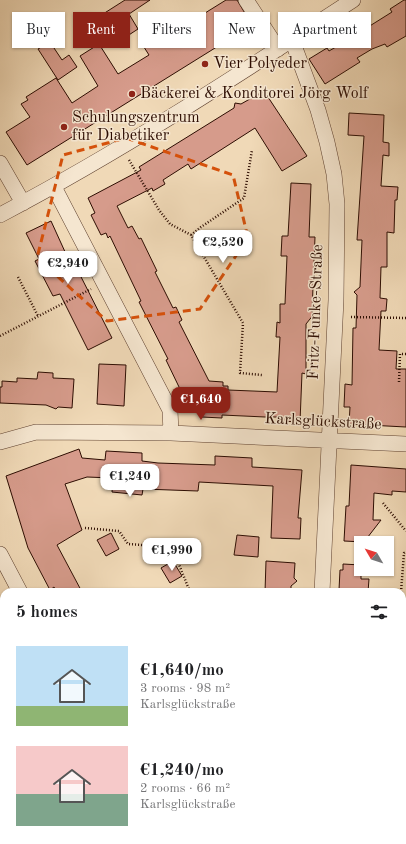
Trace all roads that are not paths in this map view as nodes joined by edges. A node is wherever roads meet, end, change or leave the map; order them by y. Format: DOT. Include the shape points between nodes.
graph roads {
  1 [pos="246,0"];
  2 [pos="354,0"];
  3 [pos="335,12"];
  4 [pos="295,48"];
  5 [pos="278,49"];
  6 [pos="0,163"];
  7 [pos="54,186"];
  8 [pos="23,203"];
  9 [pos="0,215"];
  10 [pos="171,433"];
  11 [pos="328,440"];
  12 [pos="0,442"];
  13 [pos="406,444"];
  14 [pos="0,554"];
  15 [pos="18,588"];
  16 [pos="322,588"];
  1 -- 5 [label="street"];
  2 -- 3 [label="street"];
  4 -- 11 [label="street, Fritz-Funke-Straße" via="318,110 334,174 337,204 335,317"];
  5 -- 7 [label="street"];
  6 -- 8 [label="street"];
  7 -- 8 [label="street"];
  7 -- 10 [label="street" via="170,410"];
  8 -- 9 [label="street"];
  10 -- 11 [label="street, Karlsglückstraße"];
  10 -- 12 [label="street, Karlsglückstraße" via="36,432"];
  11 -- 13 [label="street, Karlsglückstraße"];
  11 -- 16 [label="street, Fritz-Funke-Straße"];
  14 -- 15 [label="street"];
}
